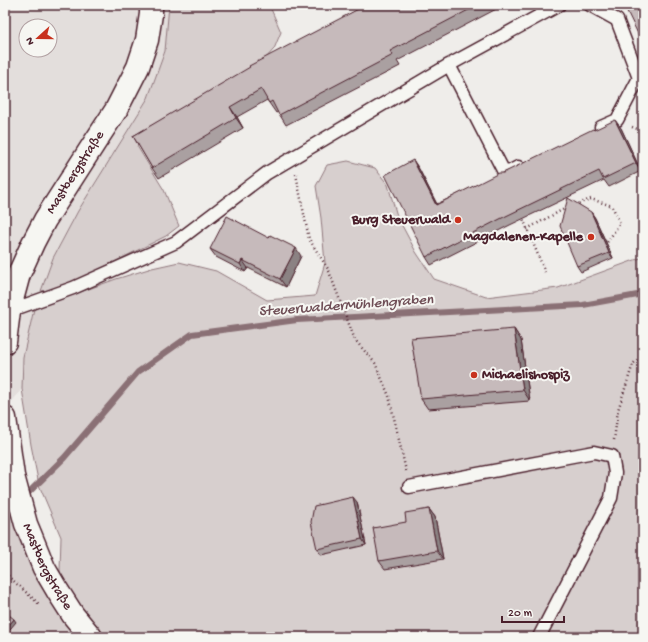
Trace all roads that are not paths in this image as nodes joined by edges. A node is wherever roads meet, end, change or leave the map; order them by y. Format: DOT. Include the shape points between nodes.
graph roads {
  1 [pos="151,5"];
  2 [pos="558,5"];
  3 [pos="590,5"];
  4 [pos="449,65"];
  5 [pos="589,133"];
  6 [pos="526,164"];
  7 [pos="8,311"];
  8 [pos="5,342"];
  9 [pos="5,418"];
  10 [pos="409,487"];
  11 [pos="91,637"];
  12 [pos="539,637"];
  1 -- 7 [label="main road, Mastbergstraße" via="147,40 138,67 116,110 33,243 19,274"];
  2 -- 4 [label="lane"];
  3 -- 5 [label="lane" via="617,20 639,78 617,120"];
  4 -- 6 [label="lane" via="505,174"];
  4 -- 7 [label="lane" via="267,173 176,242 72,288"];
  7 -- 8 [label="main road, Mastbergstraße"];
  9 -- 11 [label="main road, Mastbergstraße" via="13,476 26,524 44,568 73,615"];
  10 -- 12 [label="lane" via="594,452 612,456 615,473 611,498"];
}
